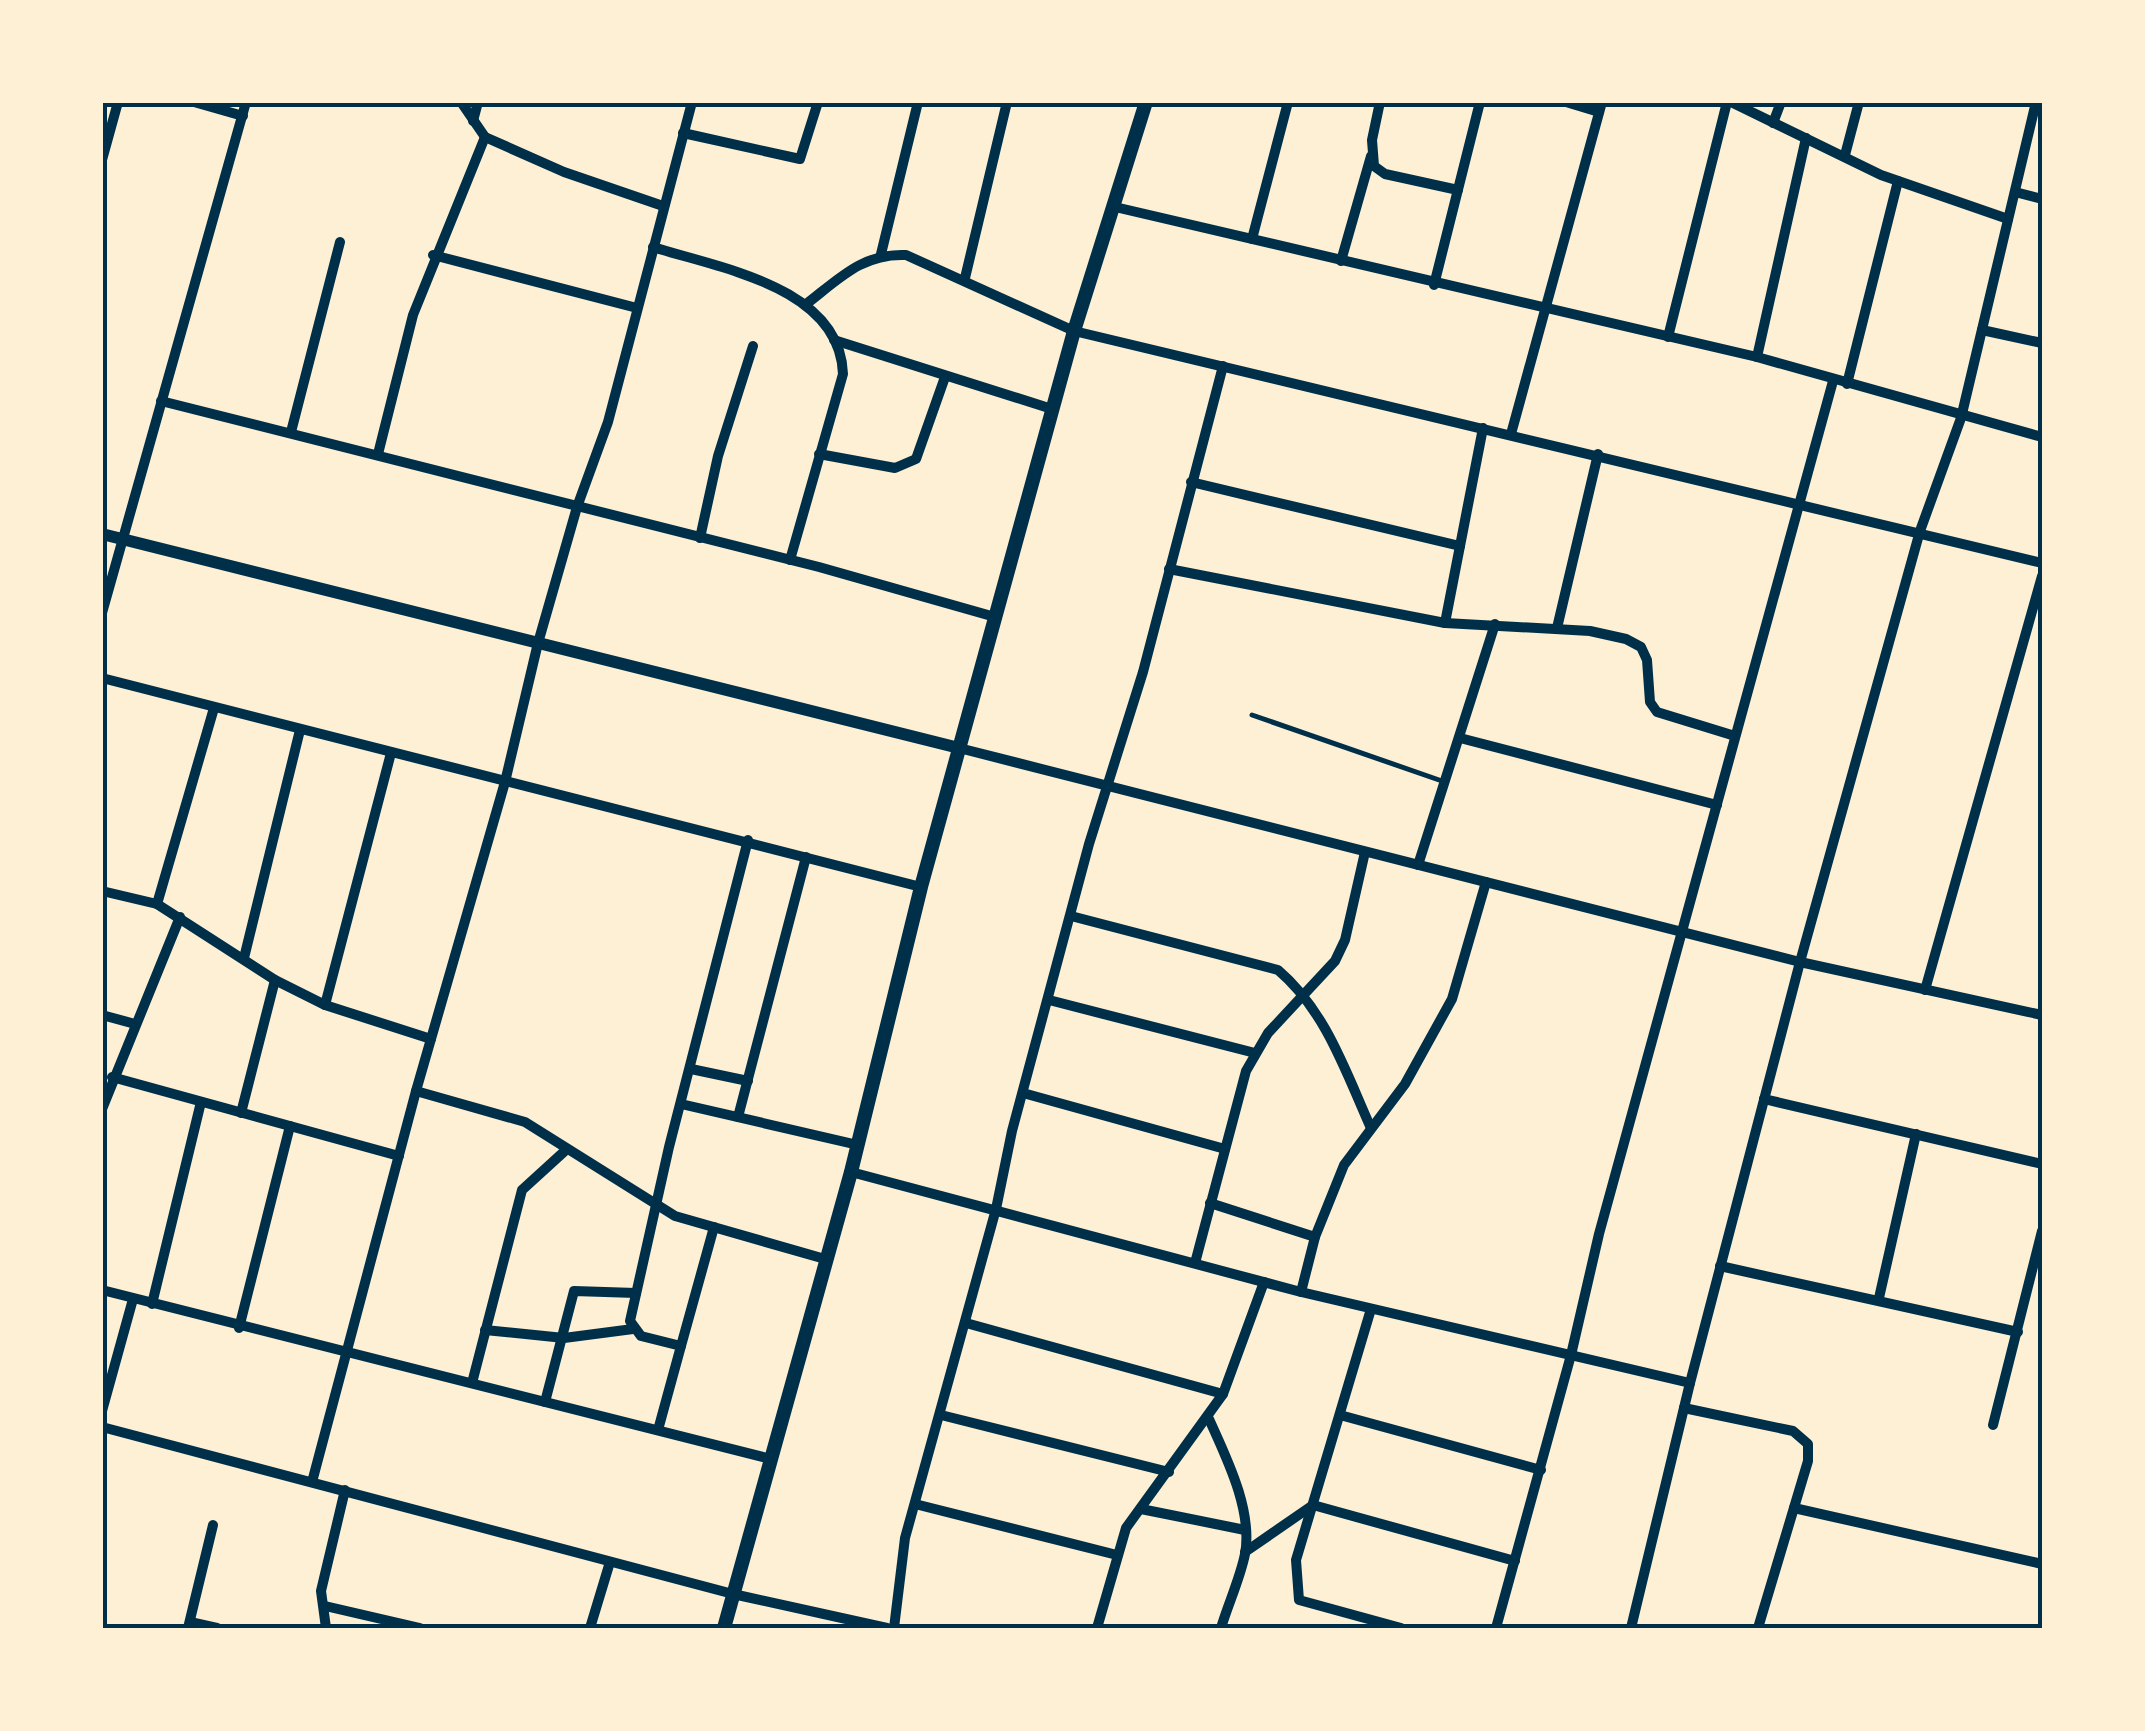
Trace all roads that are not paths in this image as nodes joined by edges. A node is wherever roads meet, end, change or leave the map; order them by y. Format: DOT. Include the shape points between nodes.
graph roads {
  1 [pos="118,102"];
  2 [pos="194,102"];
  3 [pos="246,102"];
  4 [pos="460,102"];
  5 [pos="478,102"];
  6 [pos="692,102"];
  7 [pos="818,102"];
  8 [pos="918,102"];
  9 [pos="1008,102"];
  10 [pos="1146,102"];
  11 [pos="1288,102"];
  12 [pos="1380,102"];
  13 [pos="1480,102"];
  14 [pos="1566,102"];
  15 [pos="1729,102"];
  16 [pos="1780,102"];
  17 [pos="1858,102"];
  18 [pos="2036,102"];
  19 [pos="1601,107"];
  20 [pos="243,116"];
  21 [pos="473,122"];
  22 [pos="1774,123"];
  23 [pos="683,133"];
  24 [pos="484,137"];
  25 [pos="1806,138"];
  26 [pos="1372,155"];
  27 [pos="1844,156"];
  28 [pos="102,160"];
  29 [pos="1898,181"];
  30 [pos="1458,190"];
  31 [pos="2014,192"];
  32 [pos="2042,198"];
  33 [pos="664,206"];
  34 [pos="1116,207"];
  35 [pos="2008,220"];
  36 [pos="1252,239"];
  37 [pos="340,242"];
  38 [pos="653,247"];
  39 [pos="880,254"];
  40 [pos="434,255"];
  41 [pos="1341,261"];
  42 [pos="965,278"];
  43 [pos="1434,285"];
  44 [pos="805,305"];
  45 [pos="637,308"];
  46 [pos="1546,310"];
  47 [pos="1982,330"];
  48 [pos="1074,331"];
  49 [pos="1668,337"];
  50 [pos="834,340"];
  51 [pos="2042,343"];
  52 [pos="753,346"];
  53 [pos="1757,357"];
  54 [pos="1223,366"];
  55 [pos="946,377"];
  56 [pos="1833,381"];
  57 [pos="1847,384"];
  58 [pos="161,401"];
  59 [pos="1052,408"];
  60 [pos="1961,418"];
  61 [pos="1483,428"];
  62 [pos="290,432"];
  63 [pos="1511,434"];
  64 [pos="2042,438"];
  65 [pos="378,454"];
  66 [pos="819,454"];
  67 [pos="1598,454"];
  68 [pos="1191,482"];
  69 [pos="1800,502"];
  70 [pos="577,507"];
  71 [pos="1920,531"];
  72 [pos="102,534"];
  73 [pos="700,538"];
  74 [pos="122,539"];
  75 [pos="1460,546"];
  76 [pos="790,560"];
  77 [pos="2042,563"];
  78 [pos="1169,568"];
  79 [pos="2042,576"];
  80 [pos="102,614"];
  81 [pos="994,617"];
  82 [pos="1445,623"];
  83 [pos="1495,624"];
  84 [pos="1557,628"];
  85 [pos="538,643"];
  86 [pos="102,678"];
  87 [pos="214,708"];
  88 [pos="1252,715"];
  89 [pos="300,730"];
  90 [pos="1734,736"];
  91 [pos="1460,738"];
  92 [pos="960,748"];
  93 [pos="391,753"];
  94 [pos="506,782"];
  95 [pos="1445,782"];
  96 [pos="1107,786"];
  97 [pos="1717,805"];
  98 [pos="748,840"];
  99 [pos="1366,852"];
  100 [pos="806,857"];
  101 [pos="1418,865"];
  102 [pos="1486,882"];
  103 [pos="921,888"];
  104 [pos="102,891"];
  105 [pos="157,904"];
  106 [pos="180,916"];
  107 [pos="1071,916"];
  108 [pos="1682,932"];
  109 [pos="244,958"];
  110 [pos="1800,962"];
  111 [pos="275,980"];
  112 [pos="1925,990"];
  113 [pos="1304,993"];
  114 [pos="1049,1000"];
  115 [pos="325,1005"];
  116 [pos="102,1015"];
  117 [pos="2042,1015"];
  118 [pos="135,1024"];
  119 [pos="432,1039"];
  120 [pos="1254,1054"];
  121 [pos="692,1069"];
  122 [pos="112,1077"];
  123 [pos="748,1081"];
  124 [pos="416,1091"];
  125 [pos="1023,1093"];
  126 [pos="1764,1099"];
  127 [pos="201,1102"];
  128 [pos="681,1104"];
  129 [pos="102,1109"];
  130 [pos="241,1113"];
  131 [pos="738,1117"];
  132 [pos="290,1126"];
  133 [pos="1370,1126"];
  134 [pos="1916,1134"];
  135 [pos="858,1145"];
  136 [pos="567,1148"];
  137 [pos="1225,1149"];
  138 [pos="399,1156"];
  139 [pos="2042,1164"];
  140 [pos="851,1172"];
  141 [pos="1210,1203"];
  142 [pos="657,1205"];
  143 [pos="996,1209"];
  144 [pos="714,1227"];
  145 [pos="2042,1231"];
  146 [pos="1315,1237"];
  147 [pos="825,1259"];
  148 [pos="1196,1263"];
  149 [pos="1720,1266"];
  150 [pos="1264,1282"];
  151 [pos="102,1290"];
  152 [pos="1301,1292"];
  153 [pos="636,1293"];
  154 [pos="133,1298"];
  155 [pos="1880,1298"];
  156 [pos="152,1304"];
  157 [pos="1371,1309"];
  158 [pos="966,1323"];
  159 [pos="240,1328"];
  160 [pos="485,1330"];
  161 [pos="634,1330"];
  162 [pos="2018,1332"];
  163 [pos="564,1338"];
  164 [pos="681,1346"];
  165 [pos="348,1350"];
  166 [pos="1571,1356"];
  167 [pos="472,1383"];
  168 [pos="1690,1383"];
  169 [pos="1223,1394"];
  170 [pos="545,1402"];
  171 [pos="1684,1408"];
  172 [pos="102,1411"];
  173 [pos="941,1415"];
  174 [pos="1340,1415"];
  175 [pos="1209,1419"];
  176 [pos="1993,1425"];
  177 [pos="102,1428"];
  178 [pos="658,1430"];
  179 [pos="771,1459"];
  180 [pos="1541,1470"];
  181 [pos="1169,1472"];
  182 [pos="312,1482"];
  183 [pos="345,1490"];
  184 [pos="915,1504"];
  185 [pos="1313,1505"];
  186 [pos="1794,1508"];
  187 [pos="1141,1509"];
  188 [pos="213,1525"];
  189 [pos="1245,1530"];
  190 [pos="1245,1552"];
  191 [pos="1117,1555"];
  192 [pos="1515,1561"];
  193 [pos="610,1562"];
  194 [pos="2042,1564"];
  195 [pos="733,1594"];
  196 [pos="325,1606"];
  197 [pos="189,1625"];
  198 [pos="217,1628"];
  199 [pos="326,1628"];
  200 [pos="420,1628"];
  201 [pos="590,1628"];
  202 [pos="724,1628"];
  203 [pos="890,1628"];
  204 [pos="1097,1628"];
  205 [pos="1221,1628"];
  206 [pos="1400,1628"];
  207 [pos="1496,1628"];
  208 [pos="1632,1628"];
  209 [pos="1758,1628"];
  1 -- 28 [label="street"];
  2 -- 20 [label="street"];
  3 -- 20 [label="street"];
  4 -- 21 [label="street"];
  5 -- 21 [label="street"];
  6 -- 23 [label="street"];
  7 -- 23 [label="street" via="800,159"];
  8 -- 39 [label="street"];
  9 -- 42 [label="street"];
  10 -- 34 [label="main road"];
  11 -- 36 [label="street"];
  12 -- 26 [label="street"];
  13 -- 30 [label="street"];
  14 -- 19 [label="street"];
  15 -- 22 [label="street"];
  15 -- 49 [label="street"];
  16 -- 22 [label="street"];
  17 -- 27 [label="street"];
  18 -- 31 [label="street"];
  19 -- 46 [label="street"];
  20 -- 58 [label="street"];
  21 -- 24 [label="street"];
  22 -- 25 [label="street"];
  23 -- 33 [label="street"];
  24 -- 33 [label="street"];
  24 -- 40 [label="street"];
  25 -- 27 [label="street"];
  25 -- 53 [label="street"];
  26 -- 30 [label="street" via="1385,174"];
  26 -- 41 [label="street"];
  27 -- 29 [label="street"];
  29 -- 35 [label="street"];
  29 -- 57 [label="street"];
  30 -- 43 [label="street"];
  31 -- 32 [label="street"];
  31 -- 35 [label="street"];
  33 -- 38 [label="street"];
  34 -- 36 [label="street"];
  34 -- 48 [label="main road"];
  35 -- 47 [label="street"];
  36 -- 41 [label="street"];
  37 -- 62 [label="street"];
  38 -- 44 [label="street" via="772,285"];
  38 -- 45 [label="street"];
  39 -- 42 [label="street" via="906,255"];
  39 -- 44 [label="street"];
  40 -- 45 [label="street"];
  40 -- 65 [label="street"];
  41 -- 43 [label="street"];
  42 -- 48 [label="street"];
  43 -- 46 [label="street"];
  44 -- 50 [label="street"];
  45 -- 70 [label="street" via="608,422"];
  46 -- 49 [label="street"];
  46 -- 63 [label="street"];
  47 -- 51 [label="street"];
  47 -- 60 [label="street"];
  48 -- 54 [label="street"];
  48 -- 59 [label="main road"];
  49 -- 53 [label="street"];
  50 -- 55 [label="street"];
  50 -- 66 [label="street" via="843,374"];
  52 -- 73 [label="street"];
  53 -- 56 [label="street"];
  54 -- 61 [label="street"];
  54 -- 68 [label="street"];
  55 -- 59 [label="street"];
  55 -- 66 [label="street" via="916,459 895,468"];
  56 -- 57 [label="street"];
  56 -- 69 [label="street"];
  57 -- 60 [label="street"];
  58 -- 62 [label="street"];
  58 -- 74 [label="street"];
  59 -- 81 [label="main road"];
  60 -- 64 [label="street"];
  60 -- 71 [label="street"];
  61 -- 63 [label="street"];
  61 -- 75 [label="street"];
  62 -- 65 [label="street"];
  63 -- 67 [label="street"];
  65 -- 70 [label="street"];
  66 -- 76 [label="street"];
  67 -- 69 [label="street"];
  67 -- 84 [label="street"];
  68 -- 75 [label="street"];
  68 -- 78 [label="street"];
  69 -- 71 [label="street"];
  69 -- 90 [label="street"];
  70 -- 73 [label="street"];
  70 -- 85 [label="street"];
  71 -- 77 [label="street"];
  71 -- 110 [label="street"];
  72 -- 74 [label="street"];
  73 -- 76 [label="street"];
  74 -- 80 [label="street"];
  74 -- 85 [label="street"];
  75 -- 82 [label="street"];
  76 -- 81 [label="street"];
  78 -- 82 [label="street"];
  78 -- 96 [label="street"];
  79 -- 112 [label="street"];
  81 -- 92 [label="main road"];
  82 -- 83 [label="street"];
  83 -- 84 [label="street"];
  83 -- 91 [label="street"];
  84 -- 90 [label="street" via="1626,638 1641,647 1657,712"];
  85 -- 92 [label="street"];
  85 -- 94 [label="street"];
  86 -- 87 [label="street"];
  87 -- 89 [label="street"];
  87 -- 105 [label="street"];
  88 -- 95 [label="lane"];
  89 -- 93 [label="street"];
  89 -- 109 [label="street"];
  90 -- 97 [label="street"];
  91 -- 95 [label="street"];
  91 -- 97 [label="street"];
  92 -- 96 [label="street"];
  92 -- 103 [label="main road"];
  93 -- 94 [label="street"];
  93 -- 115 [label="street"];
  94 -- 98 [label="street"];
  94 -- 119 [label="street"];
  95 -- 101 [label="street"];
  96 -- 99 [label="street"];
  96 -- 107 [label="street"];
  97 -- 108 [label="street"];
  98 -- 100 [label="street"];
  98 -- 121 [label="street"];
  99 -- 101 [label="street"];
  99 -- 113 [label="street" via="1346,940"];
  100 -- 103 [label="street"];
  100 -- 123 [label="street"];
  101 -- 102 [label="street"];
  102 -- 108 [label="street"];
  102 -- 133 [label="street" via="1452,999 1405,1084"];
  103 -- 135 [label="main road"];
  104 -- 105 [label="street"];
  105 -- 106 [label="street"];
  106 -- 109 [label="street"];
  106 -- 118 [label="street"];
  107 -- 113 [label="street" via="1260,962"];
  107 -- 114 [label="street"];
  108 -- 110 [label="street"];
  108 -- 166 [label="street"];
  109 -- 111 [label="street"];
  110 -- 112 [label="street"];
  110 -- 126 [label="street"];
  111 -- 115 [label="street"];
  111 -- 130 [label="street"];
  112 -- 117 [label="street"];
  113 -- 120 [label="street"];
  113 -- 133 [label="street"];
  114 -- 120 [label="street"];
  114 -- 125 [label="street"];
  115 -- 119 [label="street"];
  116 -- 118 [label="street"];
  118 -- 122 [label="street"];
  119 -- 124 [label="street"];
  120 -- 137 [label="street"];
  121 -- 123 [label="street"];
  121 -- 128 [label="street"];
  122 -- 127 [label="street"];
  122 -- 129 [label="street"];
  123 -- 131 [label="street"];
  124 -- 136 [label="street" via="502,1112"];
  124 -- 138 [label="street"];
  125 -- 137 [label="street"];
  125 -- 143 [label="street"];
  126 -- 134 [label="street"];
  126 -- 149 [label="street"];
  127 -- 130 [label="street"];
  127 -- 156 [label="street"];
  128 -- 131 [label="street"];
  128 -- 142 [label="street"];
  130 -- 132 [label="street"];
  131 -- 135 [label="street"];
  132 -- 138 [label="street"];
  132 -- 159 [label="street"];
  133 -- 146 [label="street" via="1344,1165"];
  134 -- 139 [label="street"];
  134 -- 155 [label="street"];
  135 -- 140 [label="main road"];
  136 -- 142 [label="street"];
  136 -- 160 [label="street" via="522,1190"];
  137 -- 141 [label="street"];
  138 -- 165 [label="street"];
  140 -- 143 [label="street"];
  140 -- 147 [label="main road"];
  141 -- 146 [label="street"];
  141 -- 148 [label="street"];
  142 -- 144 [label="street"];
  142 -- 153 [label="street"];
  143 -- 148 [label="street"];
  143 -- 158 [label="street"];
  144 -- 147 [label="street"];
  144 -- 164 [label="street"];
  145 -- 162 [label="street"];
  146 -- 152 [label="street"];
  147 -- 179 [label="main road"];
  148 -- 150 [label="street"];
  149 -- 155 [label="street"];
  149 -- 168 [label="street"];
  150 -- 152 [label="street"];
  150 -- 169 [label="street"];
  151 -- 154 [label="street"];
  152 -- 157 [label="street"];
  153 -- 161 [label="street"];
  153 -- 163 [label="street" via="579,1288"];
  154 -- 156 [label="street"];
  154 -- 172 [label="street"];
  155 -- 162 [label="street"];
  156 -- 159 [label="street"];
  157 -- 166 [label="street"];
  157 -- 174 [label="street"];
  158 -- 169 [label="street"];
  158 -- 173 [label="street"];
  159 -- 165 [label="street"];
  160 -- 163 [label="street"];
  160 -- 167 [label="street"];
  161 -- 163 [label="street"];
  161 -- 164 [label="street"];
  162 -- 176 [label="street"];
  163 -- 170 [label="street"];
  164 -- 178 [label="street"];
  165 -- 167 [label="street"];
  165 -- 182 [label="street"];
  166 -- 168 [label="street"];
  166 -- 180 [label="street"];
  167 -- 170 [label="street"];
  168 -- 171 [label="street"];
  169 -- 175 [label="street"];
  170 -- 178 [label="street"];
  171 -- 186 [label="street" via="1803,1436 1808,1461"];
  171 -- 208 [label="street"];
  173 -- 181 [label="street"];
  173 -- 184 [label="street"];
  174 -- 180 [label="street"];
  174 -- 185 [label="street"];
  175 -- 181 [label="street"];
  175 -- 189 [label="street"];
  177 -- 182 [label="street"];
  178 -- 179 [label="street"];
  179 -- 195 [label="main road"];
  180 -- 192 [label="street"];
  181 -- 187 [label="street"];
  182 -- 183 [label="street"];
  183 -- 193 [label="street"];
  183 -- 196 [label="street" via="321,1591"];
  184 -- 191 [label="street"];
  184 -- 203 [label="street"];
  185 -- 190 [label="street"];
  185 -- 192 [label="street"];
  185 -- 206 [label="street" via="1296,1560 1299,1600"];
  186 -- 194 [label="street"];
  186 -- 209 [label="street"];
  187 -- 189 [label="street"];
  187 -- 191 [label="street"];
  188 -- 197 [label="street"];
  189 -- 190 [label="street"];
  190 -- 205 [label="street"];
  191 -- 204 [label="street"];
  192 -- 207 [label="street"];
  193 -- 195 [label="street"];
  193 -- 201 [label="street"];
  195 -- 202 [label="main road"];
  195 -- 203 [label="street"];
  196 -- 199 [label="street"];
  196 -- 200 [label="street"];
  197 -- 198 [label="street"];
}
